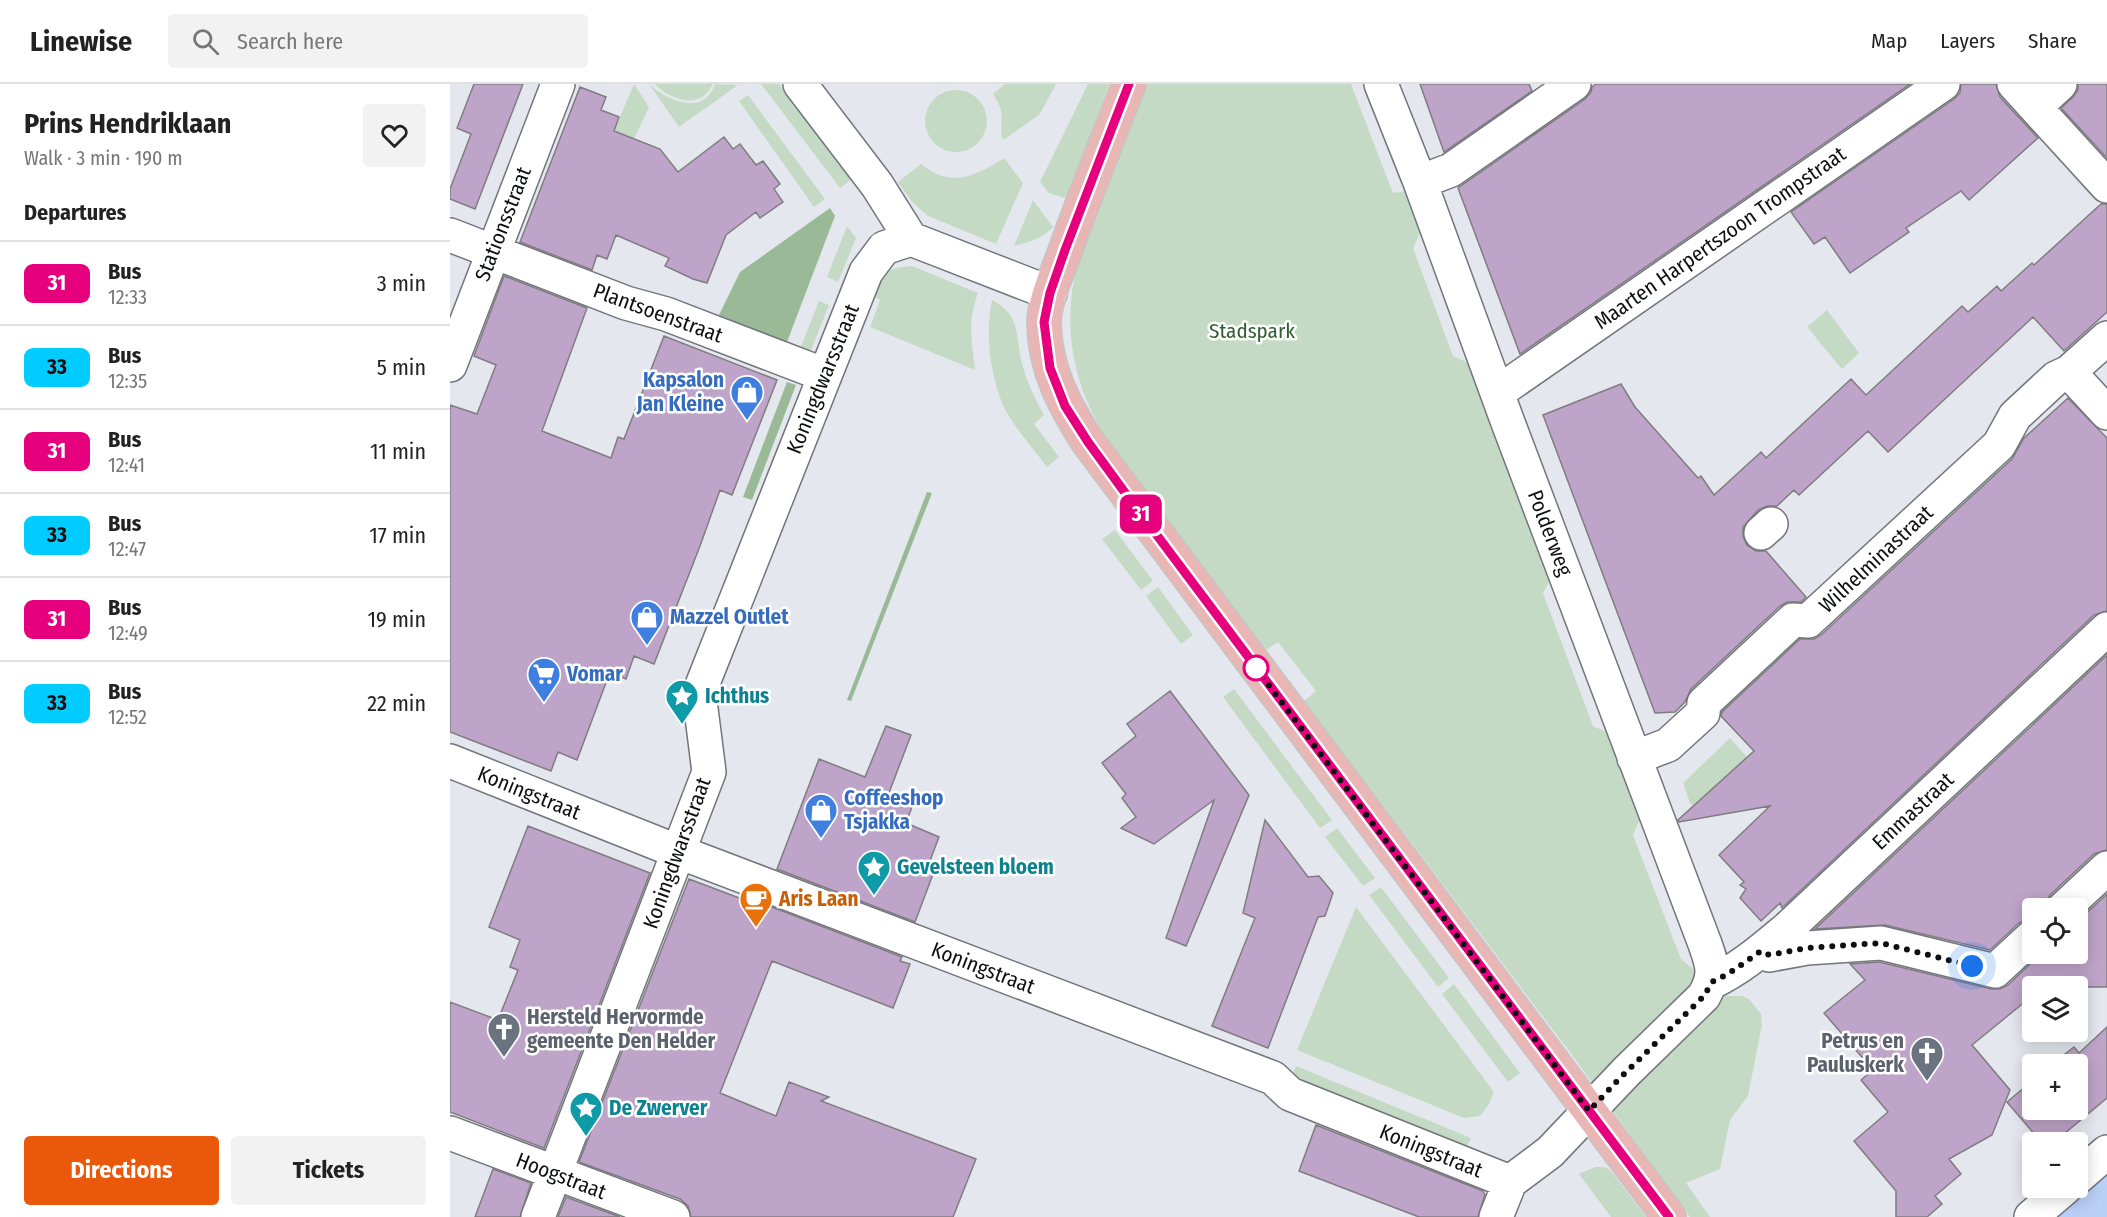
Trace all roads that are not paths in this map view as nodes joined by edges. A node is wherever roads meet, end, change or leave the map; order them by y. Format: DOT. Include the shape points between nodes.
graph roads {
  1 [pos="558,84"];
  2 [pos="800,84"];
  3 [pos="1129,84"];
  4 [pos="1382,84"];
  5 [pos="1574,84"];
  6 [pos="1943,84"];
  7 [pos="2060,84"];
  8 [pos="2025,96"];
  9 [pos="1420,182"];
  10 [pos="2107,186"];
  11 [pos="450,235"];
  12 [pos="911,239"];
  13 [pos="492,251"];
  14 [pos="1050,293"];
  15 [pos="2107,338"];
  16 [pos="450,365"];
  17 [pos="2069,372"];
  18 [pos="825,375"];
  19 [pos="1497,393"];
  20 [pos="2107,413"];
  21 [pos="2107,629"];
  22 [pos="1634,758"];
  23 [pos="450,761"];
  24 [pos="679,852"];
  25 [pos="2107,868"];
  26 [pos="2075,898"];
  27 [pos="2022,946"];
  28 [pos="1761,951"];
  29 [pos="1712,982"];
  30 [pos="1589,1111"];
  31 [pos="450,1133"];
  32 [pos="2107,1152"];
  33 [pos="2088,1168"];
  34 [pos="555,1174"];
  35 [pos="1510,1182"];
  36 [pos="2053,1198"];
  37 [pos="538,1217"];
  38 [pos="673,1217"];
  39 [pos="1496,1217"];
  40 [pos="1669,1217"];
  41 [pos="2031,1217"];
  1 -- 13 [label="street, Stationsstraat"];
  2 -- 12 [label="street" via="877,185"];
  3 -- 14 [label="main road"];
  4 -- 9 [label="street, Polderweg"];
  5 -- 9 [label="street" via="1451,170"];
  6 -- 19 [label="street, Maarten Harpertszoon Trompstraat"];
  7 -- 8 [label="street"];
  8 -- 10 [label="street"];
  9 -- 19 [label="street, Polderweg"];
  11 -- 13 [label="street, Plantsoenstraat"];
  12 -- 14 [label="street"];
  12 -- 18 [label="street, Koningdwarsstraat" via="884,248 867,272"];
  13 -- 16 [label="street, Stationsstraat"];
  13 -- 18 [label="street, Plantsoenstraat"];
  14 -- 30 [label="main road" via="1044,322 1050,368 1065,406 1088,442"];
  15 -- 17 [label="street, Wilhelminastraat"];
  17 -- 20 [label="street"];
  17 -- 22 [label="street, Wilhelminastraat" via="2056,378 2015,416 1999,445 1808,621 1793,620 1704,703 1703,713 1668,745"];
  18 -- 24 [label="street, Koningdwarsstraat" via="699,693 709,772"];
  19 -- 22 [label="street, Polderweg"];
  21 -- 28 [label="street, Emmastraat"];
  22 -- 29 [label="street, Polderweg" via="1705,944"];
  23 -- 24 [label="street, Koningstraat"];
  24 -- 34 [label="street, Koningdwarsstraat"];
  24 -- 35 [label="street, Koningstraat" via="1273,1078 1290,1094"];
  25 -- 26 [label="street"];
  27 -- 28 [label="street" via="1995,971 1881,943 1769,955"];
  28 -- 29 [label="street, Emmastraat"];
  29 -- 30 [label="street" via="1704,996"];
  30 -- 35 [label="street" via="1550,1152"];
  30 -- 40 [label="main road"];
  31 -- 34 [label="street, Hoogstraat"];
  32 -- 33 [label="street"];
  34 -- 37 [label="street, Koningdwarsstraat"];
  34 -- 38 [label="street, Hoogstraat"];
  35 -- 39 [label="street"];
  36 -- 41 [label="street"];
}
